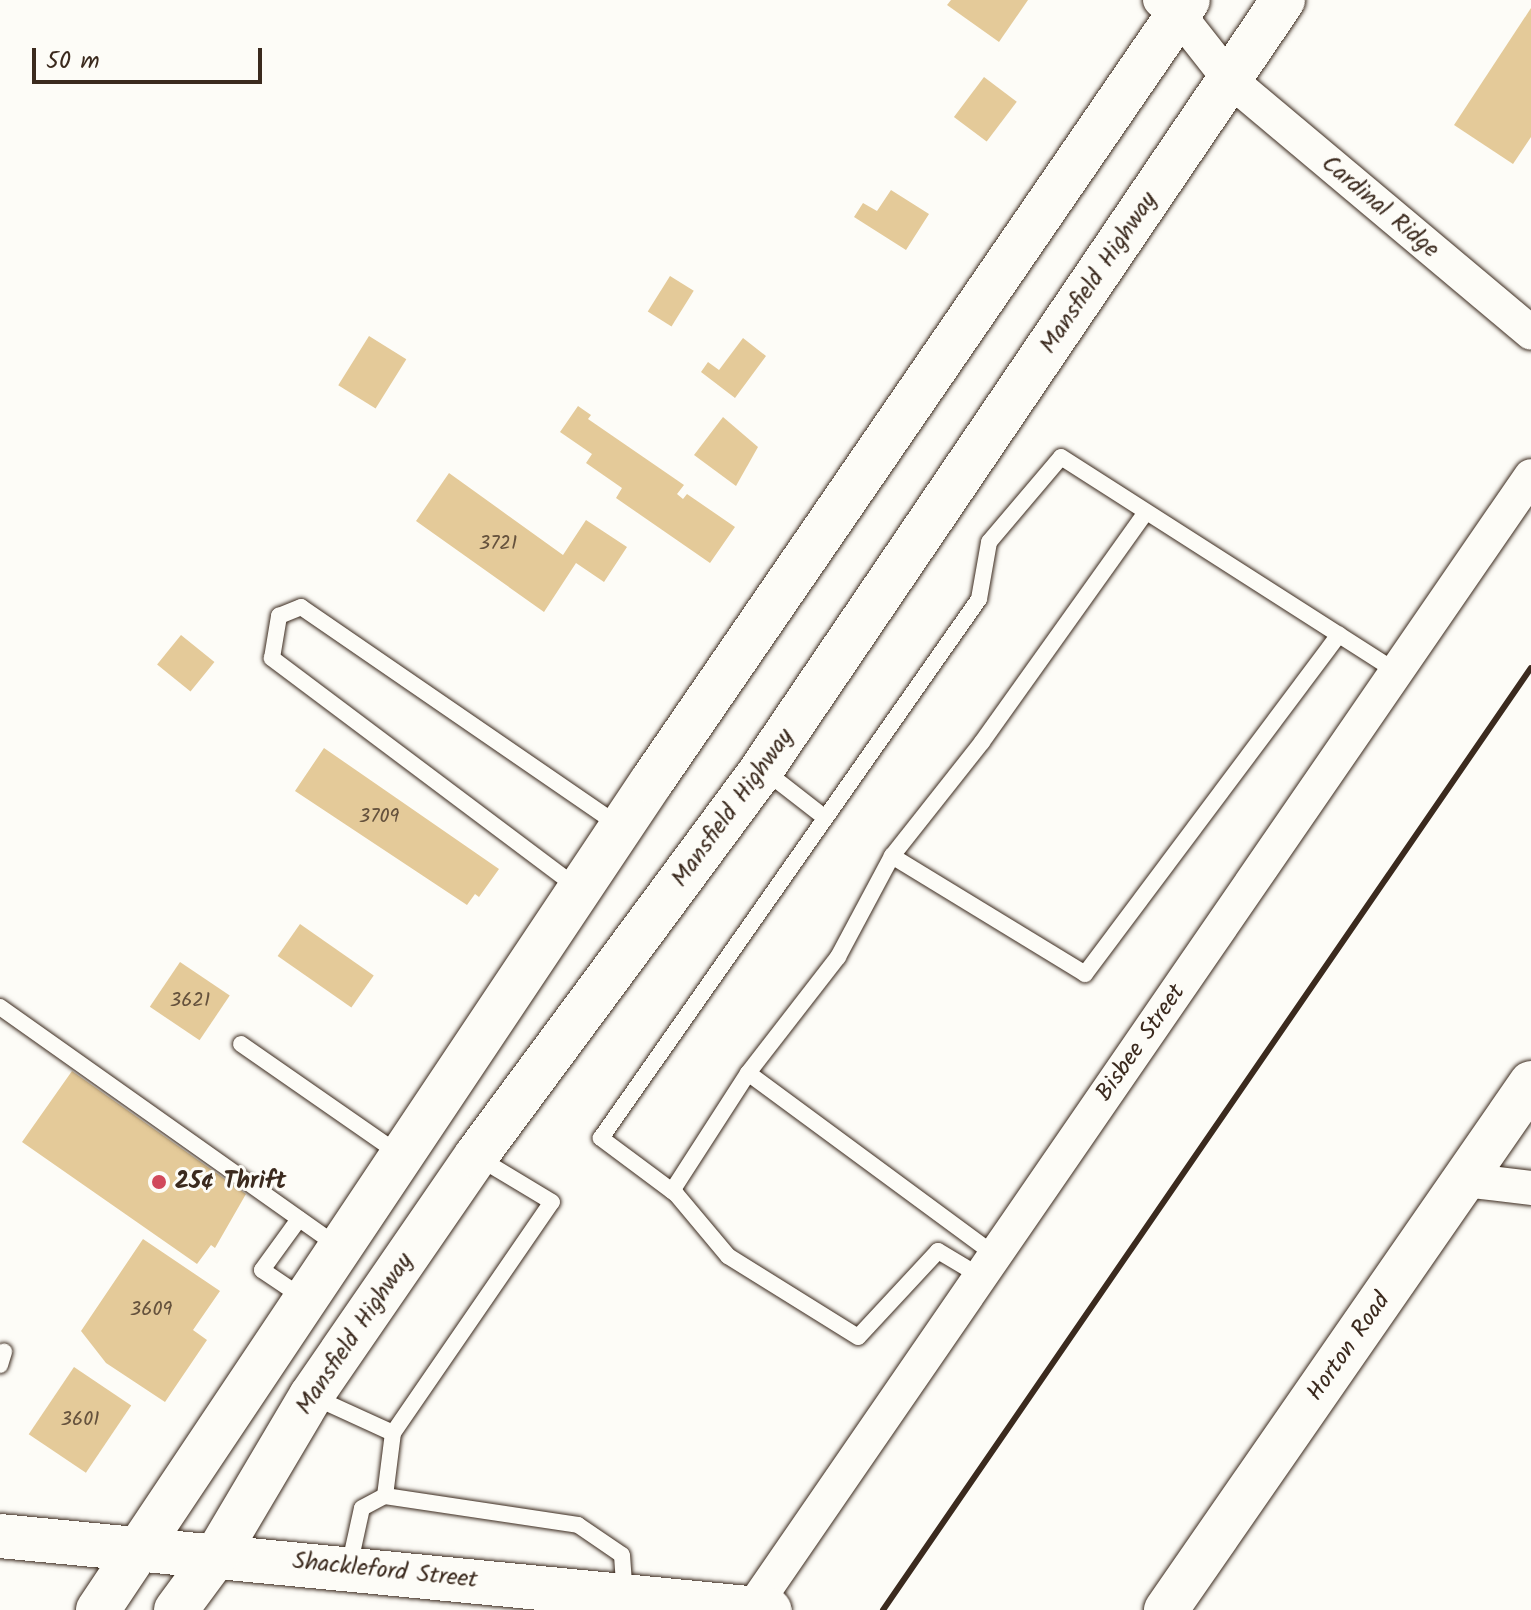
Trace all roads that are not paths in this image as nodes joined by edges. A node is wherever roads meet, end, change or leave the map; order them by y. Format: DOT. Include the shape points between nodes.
graph roads {
  1 [pos="1283,0"];
  2 [pos="1175,5"];
  3 [pos="1230,80"];
  4 [pos="1531,333"];
  5 [pos="1531,476"];
  6 [pos="1146,512"];
  7 [pos="1339,635"];
  8 [pos="1396,671"];
  9 [pos="762,769"];
  10 [pos="824,817"];
  11 [pos="621,826"];
  12 [pos="892,856"];
  13 [pos="580,889"];
  14 [pos="0,1007"];
  15 [pos="241,1044"];
  16 [pos="748,1073"];
  17 [pos="1531,1083"];
  18 [pos="402,1156"];
  19 [pos="476,1156"];
  20 [pos="1465,1180"];
  21 [pos="1531,1188"];
  22 [pos="672,1191"];
  23 [pos="299,1219"];
  24 [pos="340,1248"];
  25 [pos="987,1266"];
  26 [pos="305,1300"];
  27 [pos="311,1396"];
  28 [pos="393,1433"];
  29 [pos="385,1496"];
  30 [pos="0,1536"];
  31 [pos="139,1550"];
  32 [pos="218,1553"];
  33 [pos="349,1567"];
  34 [pos="625,1594"];
  35 [pos="758,1609"];
  36 [pos="98,1610"];
  37 [pos="176,1610"];
  38 [pos="1166,1610"];
  1 -- 3 [label="main road, Mansfield Highway"];
  2 -- 3 [label="street, Cardinal Ridge"];
  2 -- 11 [label="main road"];
  3 -- 4 [label="street, Cardinal Ridge"];
  3 -- 9 [label="main road, Mansfield Highway"];
  5 -- 8 [label="street, Bisbee Street"];
  6 -- 7 [label="lane"];
  6 -- 10 [label="lane" via="1061,457 989,542 979,599"];
  6 -- 12 [label="lane" via="982,742"];
  7 -- 8 [label="lane"];
  7 -- 12 [label="lane" via="1085,974"];
  8 -- 25 [label="street, Bisbee Street"];
  9 -- 10 [label="lane"];
  9 -- 19 [label="main road, Mansfield Highway"];
  10 -- 22 [label="lane" via="601,1138"];
  11 -- 13 [label="main road"];
  11 -- 13 [label="lane" via="301,607 279,616 272,658"];
  12 -- 16 [label="lane" via="838,957"];
  13 -- 18 [label="main road"];
  14 -- 23 [label="lane"];
  15 -- 18 [label="lane"];
  16 -- 22 [label="lane"];
  16 -- 25 [label="lane"];
  17 -- 20 [label="main road, Horton Road"];
  18 -- 24 [label="main road"];
  19 -- 27 [label="main road, Mansfield Highway"];
  19 -- 28 [label="lane" via="552,1202"];
  20 -- 21 [label="street"];
  20 -- 38 [label="main road, Horton Road"];
  22 -- 25 [label="lane" via="728,1256 858,1337 938,1251"];
  23 -- 24 [label="lane"];
  23 -- 26 [label="lane" via="262,1270"];
  24 -- 26 [label="main road"];
  25 -- 35 [label="street, Bisbee Street"];
  26 -- 31 [label="main road"];
  27 -- 28 [label="lane"];
  27 -- 32 [label="main road, Mansfield Highway"];
  28 -- 29 [label="lane"];
  29 -- 33 [label="lane" via="362,1508"];
  29 -- 34 [label="lane" via="578,1525 622,1555"];
  30 -- 31 [label="main road, Shackleford Street"];
  31 -- 32 [label="main road, Shackleford Street"];
  31 -- 36 [label="main road"];
  32 -- 33 [label="main road, Shackleford Street"];
  32 -- 37 [label="main road, Mansfield Highway"];
  33 -- 34 [label="main road, Shackleford Street"];
  34 -- 35 [label="main road, Shackleford Street"];
}
